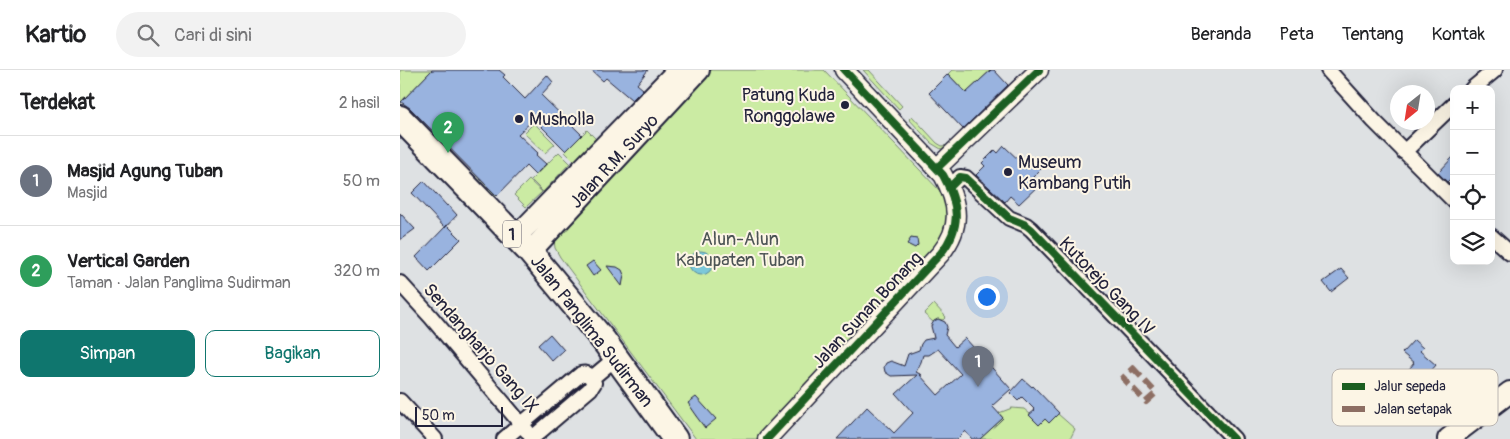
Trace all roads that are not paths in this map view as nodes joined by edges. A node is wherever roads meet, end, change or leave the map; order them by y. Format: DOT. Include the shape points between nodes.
graph roads {
  1 [pos="678,70"];
  2 [pos="699,70"];
  3 [pos="844,70"];
  4 [pos="1039,70"];
  5 [pos="1328,70"];
  6 [pos="1495,70"];
  7 [pos="1477,85"];
  8 [pos="1450,108"];
  9 [pos="400,118"];
  10 [pos="633,129"];
  11 [pos="1404,152"];
  12 [pos="937,168"];
  13 [pos="950,188"];
  14 [pos="1450,197"];
  15 [pos="529,237"];
  16 [pos="1495,240"];
  17 [pos="1510,253"];
  18 [pos="400,283"];
  19 [pos="616,357"];
  20 [pos="592,378"];
  21 [pos="1510,392"];
  22 [pos="400,401"];
  23 [pos="1498,401"];
  24 [pos="521,424"];
  25 [pos="1465,426"];
  26 [pos="532,438"];
  27 [pos="435,439"];
  28 [pos="504,439"];
  29 [pos="675,439"];
  30 [pos="767,439"];
  31 [pos="1234,439"];
  32 [pos="1448,439"];
  1 -- 10 [label="main road, Jalan R.M. Suryo"];
  2 -- 10 [label="main road, Jalan R.M. Suryo"];
  3 -- 12 [label="street"];
  4 -- 12 [label="street"];
  5 -- 11 [label="street"];
  6 -- 7 [label="street"];
  8 -- 11 [label="street"];
  9 -- 15 [label="highway, Jalan Panglima Sudirman / 1"];
  10 -- 15 [label="main road, Jalan R.M. Suryo"];
  11 -- 14 [label="street"];
  12 -- 13 [label="street"];
  13 -- 30 [label="street, Jalan Sunan Bonang" via="956,218 946,246"];
  13 -- 31 [label="street, Kutorejo Gang IV" via="960,178 966,178 1009,218 1031,229"];
  15 -- 19 [label="highway, Jalan Panglima Sudirman / 1"];
  16 -- 17 [label="street"];
  18 -- 24 [label="street, Sendangharjo Gang IX"];
  19 -- 20 [label="street"];
  19 -- 29 [label="highway, Jalan Panglima Sudirman / 1"];
  20 -- 24 [label="street" via="581,374"];
  20 -- 26 [label="street" via="594,385"];
  21 -- 23 [label="main road"];
  22 -- 27 [label="street"];
  24 -- 26 [label="street, Sendangharjo Gang IX"];
  24 -- 28 [label="street"];
  25 -- 32 [label="main road"];
}
